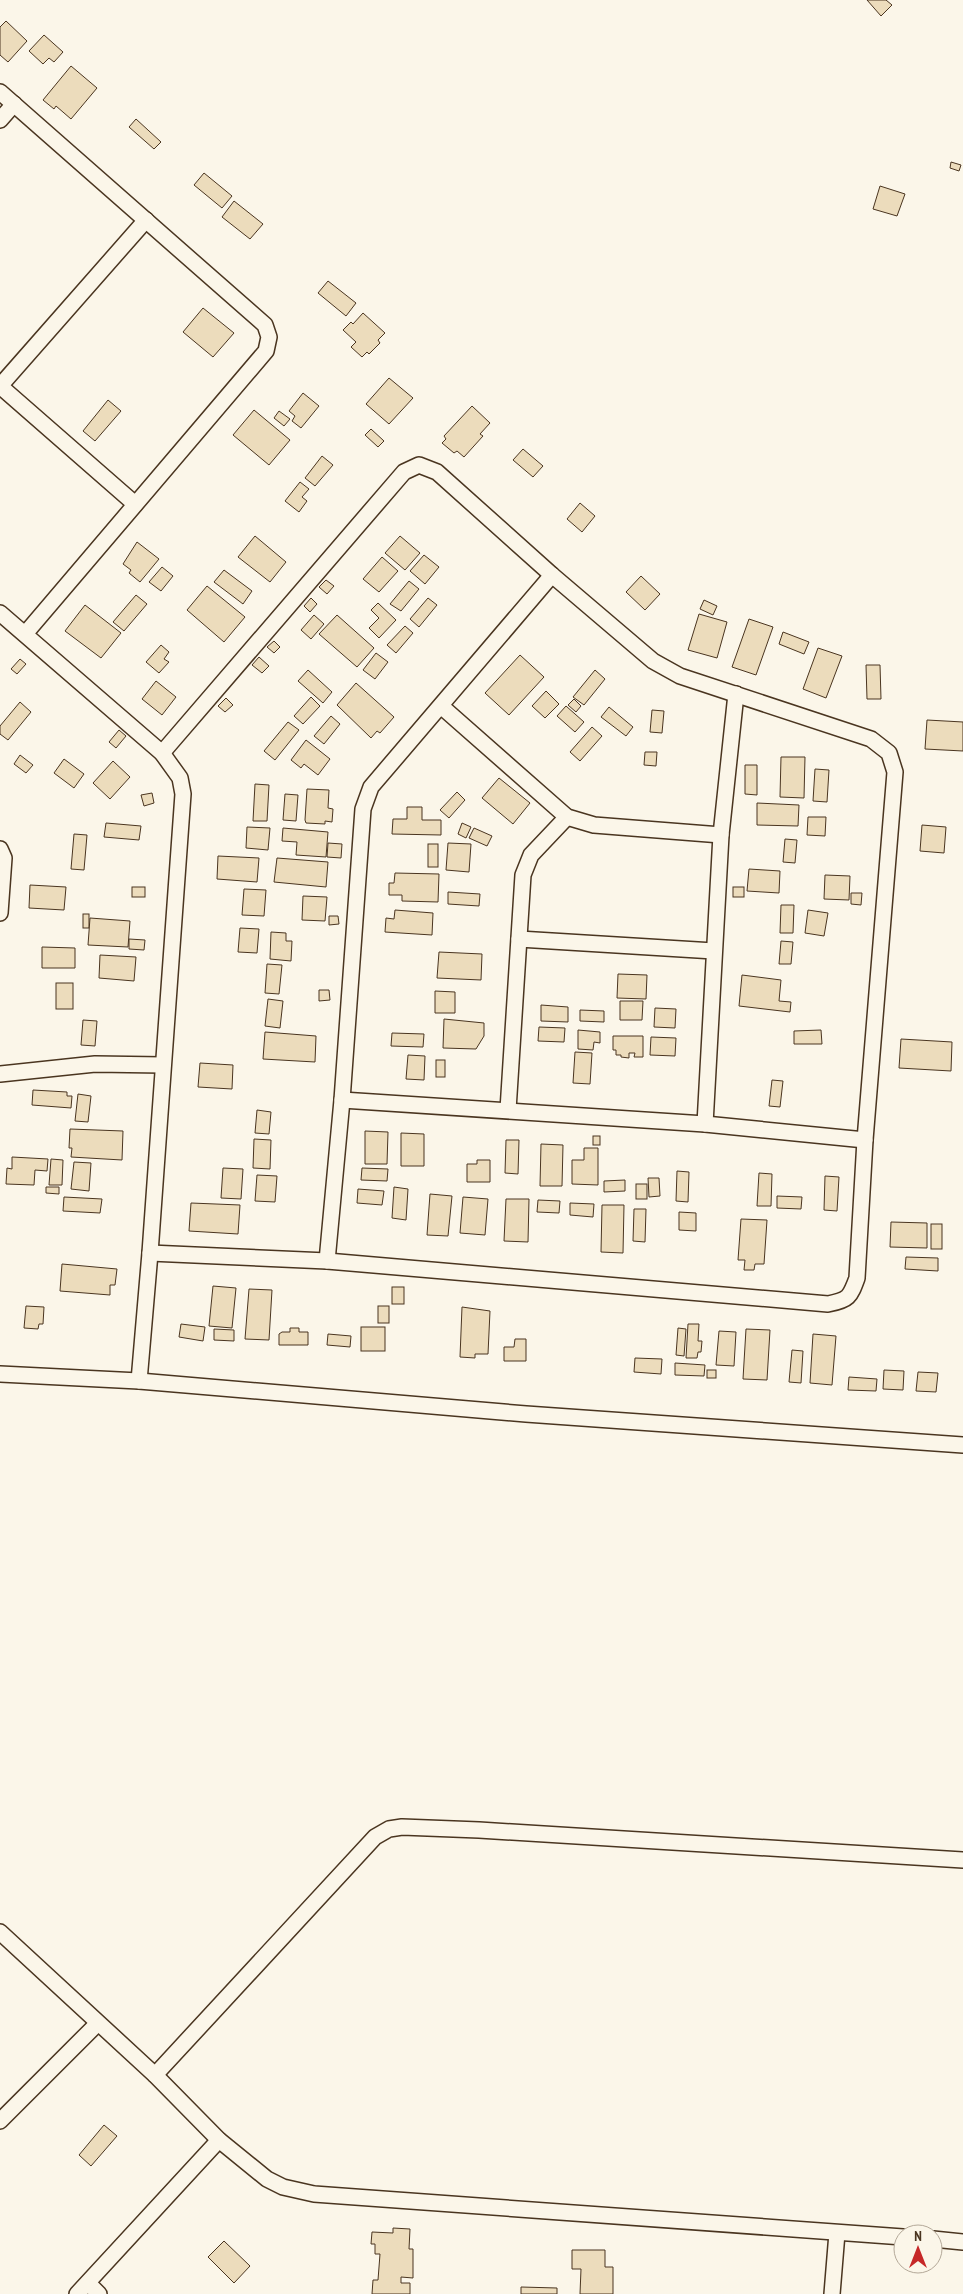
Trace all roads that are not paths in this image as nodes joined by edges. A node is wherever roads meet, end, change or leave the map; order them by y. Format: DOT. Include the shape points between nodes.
graph roads {
  1 [pos="0,92"];
  2 [pos="14,104"];
  3 [pos="0,120"];
  4 [pos="146,220"];
  5 [pos="0,386"];
  6 [pos="135,504"];
  7 [pos="552,575"];
  8 [pos="0,613"];
  9 [pos="25,634"];
  10 [pos="736,694"];
  11 [pos="441,706"];
  12 [pos="162,753"];
  13 [pos="567,817"];
  14 [pos="721,835"];
  15 [pos="0,849"];
  16 [pos="0,914"];
  17 [pos="519,939"];
  18 [pos="714,950"];
  19 [pos="163,1065"];
  20 [pos="0,1074"];
  21 [pos="342,1100"];
  22 [pos="508,1110"];
  23 [pos="705,1124"];
  24 [pos="865,1140"];
  25 [pos="150,1254"];
  26 [pos="328,1261"];
  27 [pos="0,1374"];
  28 [pos="139,1381"];
  29 [pos="963,1445"];
  30 [pos="963,1860"];
  31 [pos="0,1932"];
  32 [pos="97,2024"];
  33 [pos="155,2076"];
  34 [pos="0,2122"];
  35 [pos="220,2140"];
  36 [pos="837,2232"];
  37 [pos="893,2236"];
  38 [pos="943,2241"];
  39 [pos="963,2242"];
  40 [pos="83,2289"];
  41 [pos="100,2294"];
  42 [pos="832,2294"];
  1 -- 2 [label="street"];
  2 -- 3 [label="street"];
  2 -- 4 [label="street"];
  4 -- 5 [label="street"];
  4 -- 6 [label="street" via="265,325 269,337 266,351"];
  5 -- 6 [label="street"];
  6 -- 9 [label="street"];
  7 -- 10 [label="street" via="653,661 680,676"];
  7 -- 11 [label="street"];
  7 -- 12 [label="street" via="437,472 419,465 404,472"];
  8 -- 9 [label="street"];
  9 -- 12 [label="street"];
  10 -- 14 [label="street"];
  10 -- 24 [label="street" via="871,739 890,753 894,772"];
  11 -- 13 [label="street"];
  11 -- 21 [label="street" via="371,787 363,809"];
  12 -- 19 [label="street" via="180,778 184,794"];
  13 -- 14 [label="street" via="594,825"];
  13 -- 17 [label="street" via="531,855 525,868"];
  14 -- 18 [label="street"];
  15 -- 16 [label="street" via="4,858"];
  17 -- 18 [label="street"];
  17 -- 22 [label="street"];
  18 -- 23 [label="street"];
  19 -- 20 [label="street" via="95,1064"];
  19 -- 25 [label="street"];
  21 -- 22 [label="street"];
  21 -- 26 [label="street"];
  22 -- 23 [label="street"];
  23 -- 24 [label="street"];
  24 -- 26 [label="street" via="857,1278 851,1294 843,1301 828,1304"];
  25 -- 26 [label="street"];
  25 -- 28 [label="street"];
  27 -- 28 [label="street"];
  28 -- 29 [label="street"];
  30 -- 33 [label="street" via="479,1830 389,1829 375,1837"];
  31 -- 32 [label="street"];
  32 -- 33 [label="street"];
  32 -- 34 [label="street"];
  33 -- 35 [label="street"];
  35 -- 36 [label="street" via="267,2179 314,2194"];
  35 -- 40 [label="street"];
  36 -- 37 [label="street"];
  36 -- 42 [label="street"];
  38 -- 39 [label="street"];
  40 -- 41 [label="street"];
}
